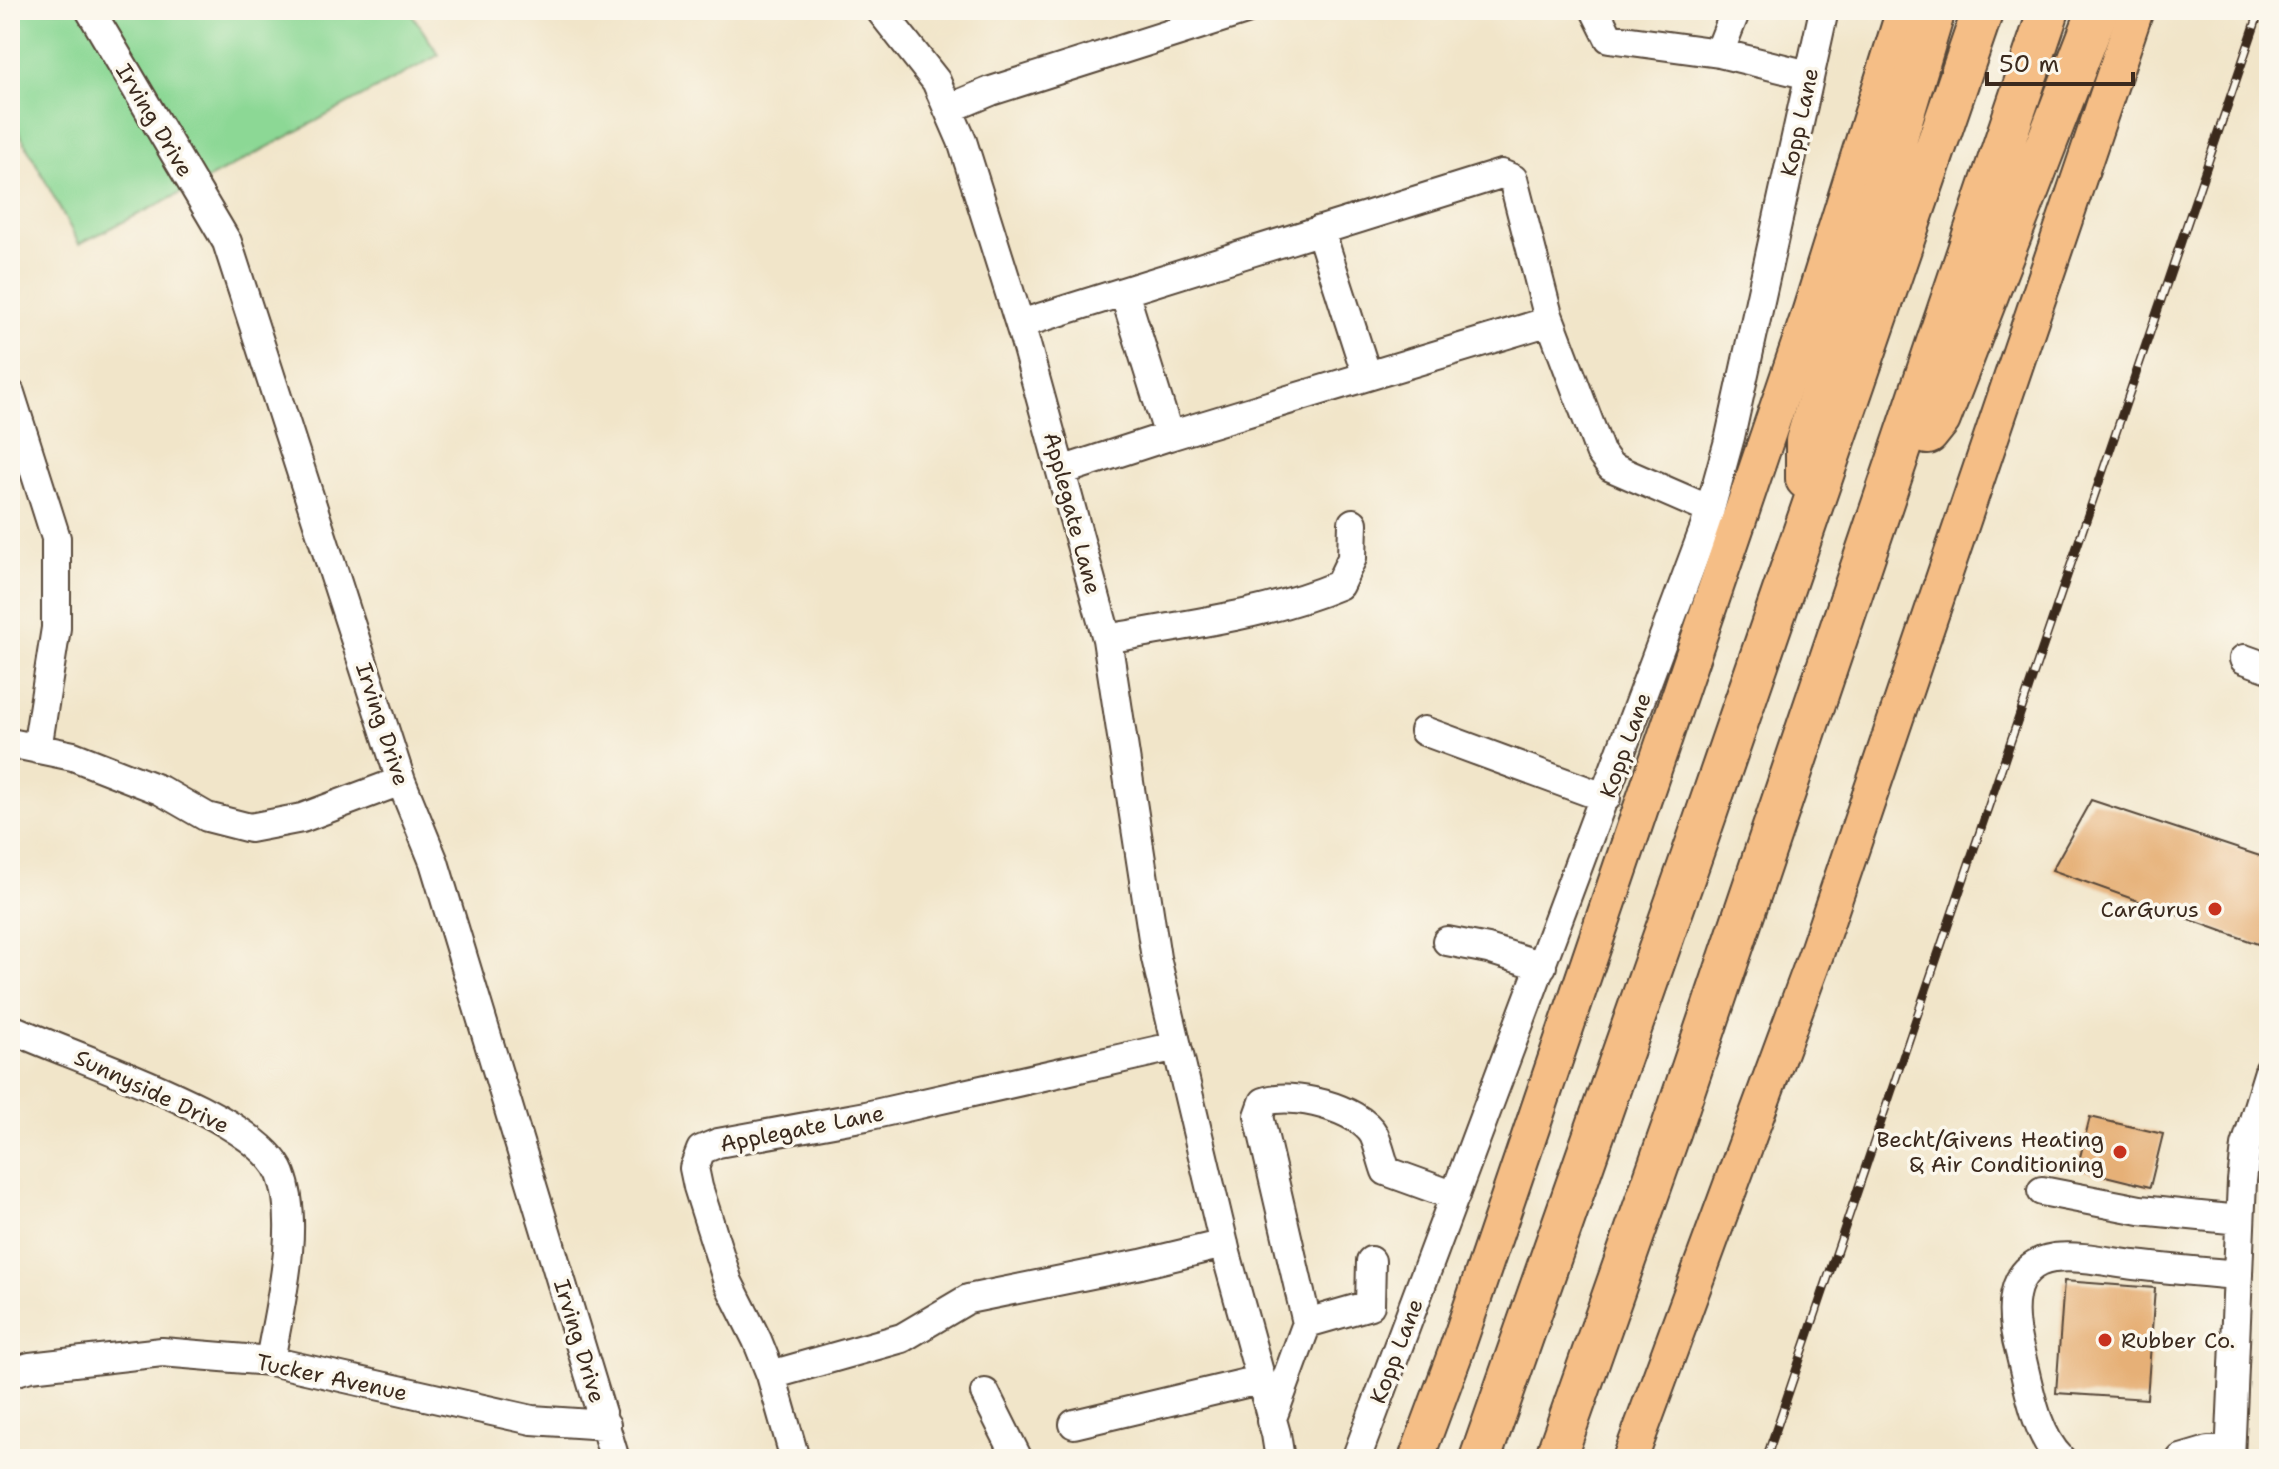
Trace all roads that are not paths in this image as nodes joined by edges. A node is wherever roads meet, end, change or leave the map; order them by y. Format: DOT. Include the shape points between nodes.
graph roads {
  1 [pos="880,10"];
  2 [pos="1246,10"];
  3 [pos="1595,10"];
  4 [pos="1736,10"];
  5 [pos="1824,10"];
  6 [pos="1904,10"];
  7 [pos="1935,10"];
  8 [pos="1983,10"];
  9 [pos="2049,10"];
  10 [pos="2098,10"];
  11 [pos="2136,10"];
  12 [pos="91,12"];
  13 [pos="1719,53"];
  14 [pos="1809,75"];
  15 [pos="948,109"];
  16 [pos="1320,230"];
  17 [pos="1124,292"];
  18 [pos="1548,315"];
  19 [pos="1020,324"];
  20 [pos="1367,376"];
  21 [pos="10,393"];
  22 [pos="1169,436"];
  23 [pos="19,453"];
  24 [pos="1061,471"];
  25 [pos="1892,477"];
  26 [pos="1710,510"];
  27 [pos="1353,523"];
  28 [pos="1806,525"];
  29 [pos="1107,639"];
  30 [pos="1424,731"];
  31 [pos="24,746"];
  32 [pos="401,781"];
  33 [pos="1606,798"];
  34 [pos="1447,941"];
  35 [pos="1542,966"];
  36 [pos="10,1028"];
  37 [pos="1177,1046"];
  38 [pos="2267,1086"];
  39 [pos="2042,1191"];
  40 [pos="1455,1196"];
  41 [pos="2240,1220"];
  42 [pos="1224,1244"];
  43 [pos="1371,1261"];
  44 [pos="2238,1275"];
  45 [pos="1370,1305"];
  46 [pos="1307,1323"];
  47 [pos="1407,1323"];
  48 [pos="270,1361"];
  49 [pos="10,1373"];
  50 [pos="771,1375"];
  51 [pos="1259,1380"];
  52 [pos="985,1393"];
  53 [pos="1271,1421"];
  54 [pos="1074,1424"];
  55 [pos="606,1425"];
  56 [pos="2230,1455"];
  57 [pos="615,1459"];
  58 [pos="795,1459"];
  59 [pos="1018,1459"];
  60 [pos="1280,1459"];
  61 [pos="1356,1459"];
  62 [pos="1416,1459"];
  63 [pos="1480,1459"];
  64 [pos="1555,1459"];
  65 [pos="1630,1459"];
  66 [pos="2061,1459"];
  67 [pos="2181,1459"];
  1 -- 15 [label="street, Applegate Lane" via="936,81"];
  2 -- 15 [label="street"];
  3 -- 13 [label="street" via="1609,38"];
  4 -- 13 [label="street"];
  5 -- 14 [label="street, Kopp Lane"];
  6 -- 62 [label="main road" via="1802,335"];
  7 -- 28 [label="highway" via="1806,441"];
  8 -- 28 [label="highway"];
  9 -- 25 [label="highway"];
  10 -- 25 [label="highway" via="1940,419"];
  11 -- 65 [label="main road" via="1816,954"];
  12 -- 32 [label="street, Irving Drive" via="227,242"];
  13 -- 14 [label="street"];
  14 -- 26 [label="street, Kopp Lane"];
  15 -- 19 [label="street, Applegate Lane"];
  16 -- 17 [label="street"];
  16 -- 18 [label="street" via="1501,174 1513,179"];
  16 -- 20 [label="street"];
  17 -- 19 [label="street"];
  17 -- 22 [label="street"];
  18 -- 20 [label="street" via="1540,324"];
  18 -- 26 [label="street" via="1600,452 1611,467"];
  19 -- 24 [label="street, Applegate Lane"];
  20 -- 22 [label="street"];
  21 -- 23 [label="street"];
  22 -- 24 [label="street"];
  23 -- 31 [label="street" via="56,538 56,628"];
  24 -- 29 [label="street, Applegate Lane"];
  25 -- 64 [label="highway"];
  26 -- 33 [label="street, Kopp Lane"];
  27 -- 29 [label="street" via="1352,558 1339,585 1214,622"];
  28 -- 63 [label="highway"];
  29 -- 37 [label="street, Applegate Lane" via="1156,958"];
  30 -- 33 [label="street"];
  31 -- 32 [label="street" via="73,756 160,790 207,817 250,828 302,818"];
  32 -- 55 [label="street, Irving Drive" via="434,862"];
  33 -- 35 [label="street, Kopp Lane"];
  34 -- 35 [label="street"];
  35 -- 40 [label="street, Kopp Lane"];
  36 -- 48 [label="street, Sunnyside Drive" via="219,1120 254,1140 281,1172 290,1218"];
  37 -- 42 [label="street, Applegate Lane"];
  37 -- 50 [label="street, Applegate Lane" via="701,1150 694,1168 702,1201 728,1282"];
  38 -- 41 [label="street" via="2246,1146"];
  39 -- 41 [label="street" via="2140,1210"];
  40 -- 46 [label="street" via="1386,1171 1373,1133 1358,1118 1333,1106 1275,1097 1264,1102 1259,1116"];
  40 -- 47 [label="street, Kopp Lane"];
  41 -- 44 [label="street"];
  42 -- 50 [label="street" via="968,1299 902,1338"];
  42 -- 51 [label="street, Applegate Lane"];
  43 -- 45 [label="street"];
  44 -- 56 [label="street"];
  44 -- 66 [label="street" via="2080,1259 2053,1258 2030,1267 2014,1287 2015,1334 2049,1447"];
  45 -- 46 [label="street"];
  45 -- 47 [label="street"];
  46 -- 53 [label="street"];
  47 -- 61 [label="street, Kopp Lane"];
  48 -- 49 [label="street, Tucker Avenue" via="162,1352"];
  48 -- 55 [label="street, Tucker Avenue" via="532,1420"];
  50 -- 58 [label="street, Applegate Lane"];
  51 -- 53 [label="street, Applegate Lane"];
  51 -- 54 [label="street"];
  52 -- 59 [label="street"];
  53 -- 60 [label="street, Applegate Lane"];
  55 -- 57 [label="street, Irving Drive"];
  56 -- 67 [label="street" via="2208,1451"];
}
